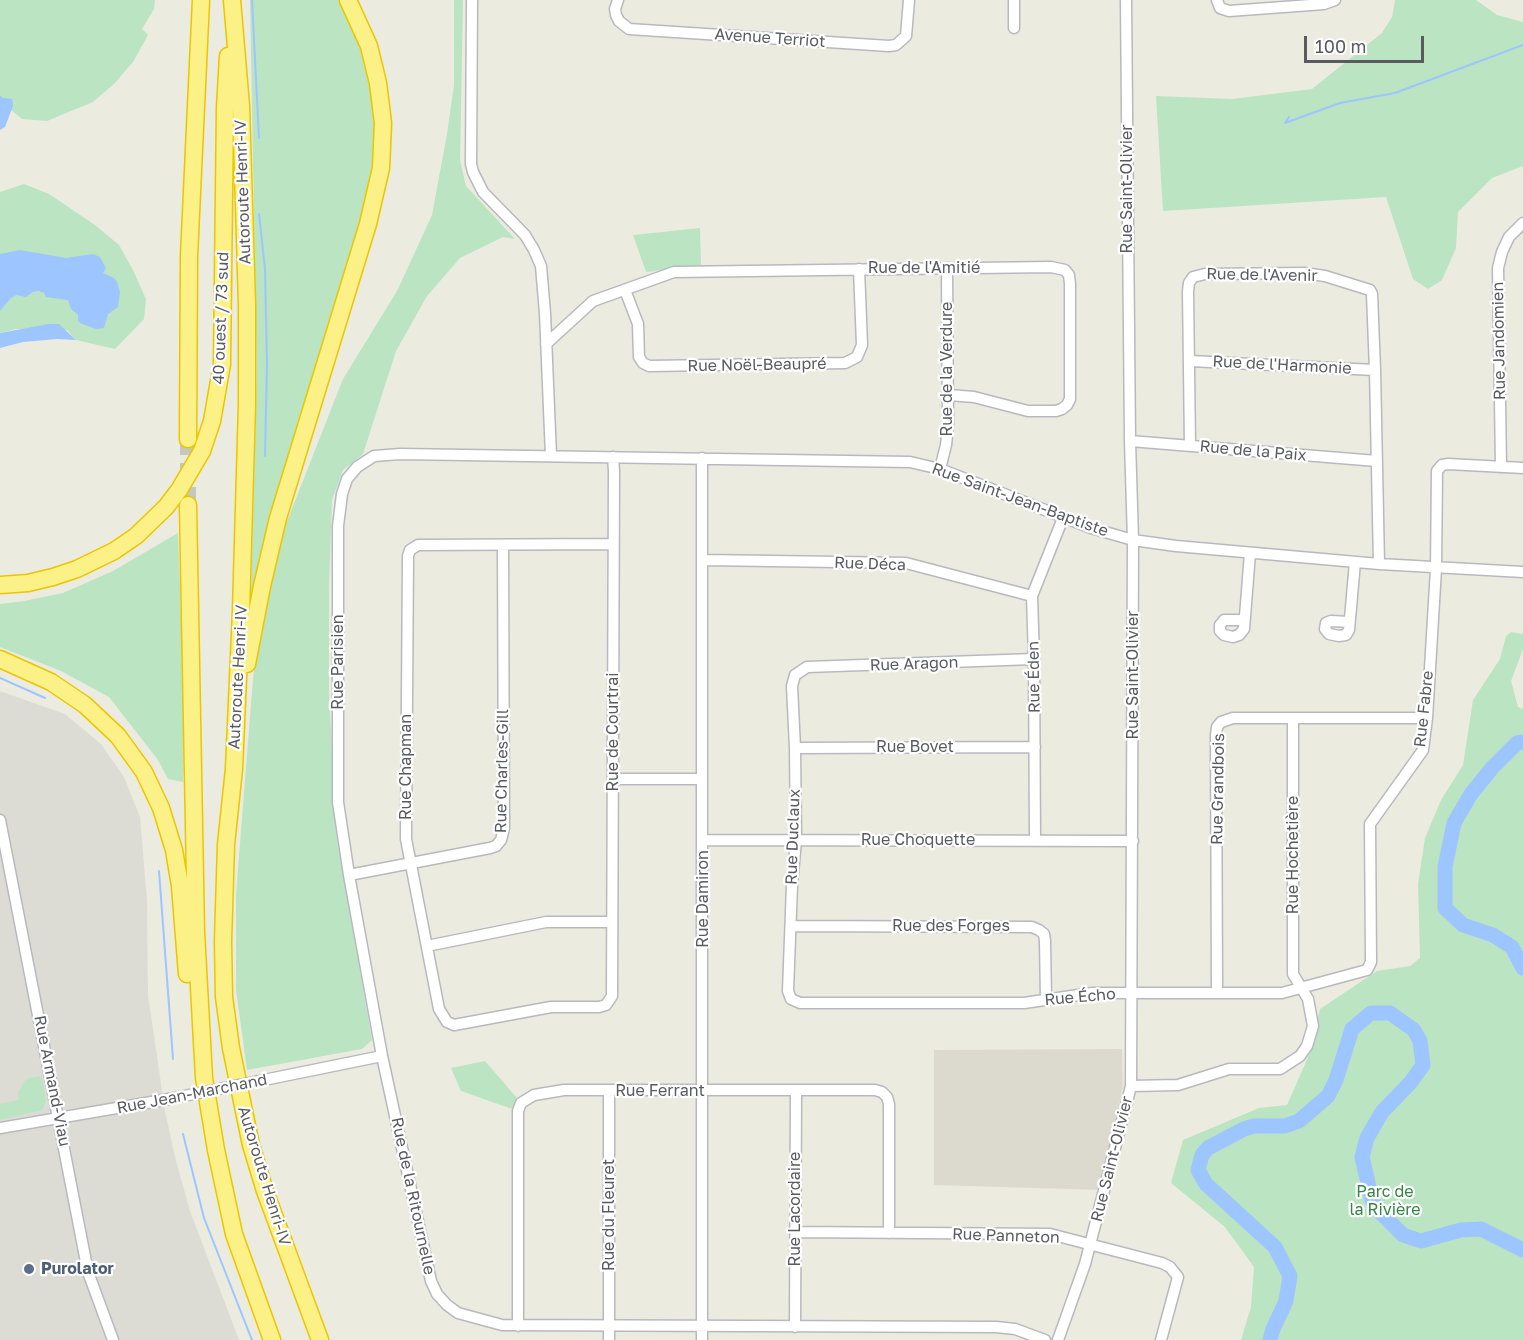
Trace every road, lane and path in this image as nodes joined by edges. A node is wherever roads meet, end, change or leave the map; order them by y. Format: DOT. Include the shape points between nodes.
graph roads {
  1 [pos="201,0"];
  2 [pos="231,0"];
  3 [pos="348,0"];
  4 [pos="472,0"];
  5 [pos="618,0"];
  6 [pos="909,0"];
  7 [pos="1014,0"];
  8 [pos="1126,0"];
  9 [pos="1217,0"];
  10 [pos="1335,0"];
  11 [pos="1014,28"];
  12 [pos="1523,223"];
  13 [pos="859,268"];
  14 [pos="947,268"];
  15 [pos="625,290"];
  16 [pos="546,345"];
  17 [pos="1190,361"];
  18 [pos="1375,370"];
  19 [pos="949,395"];
  20 [pos="188,439"];
  21 [pos="1130,441"];
  22 [pos="1190,446"];
  23 [pos="551,456"];
  24 [pos="613,457"];
  25 [pos="702,458"];
  26 [pos="1377,461"];
  27 [pos="1501,467"];
  28 [pos="1523,468"];
  29 [pos="940,469"];
  30 [pos="188,505"];
  31 [pos="1063,518"];
  32 [pos="1133,540"];
  33 [pos="613,544"];
  34 [pos="503,545"];
  35 [pos="1250,553"];
  36 [pos="704,560"];
  37 [pos="1354,562"];
  38 [pos="1379,564"];
  39 [pos="1436,568"];
  40 [pos="1523,572"];
  41 [pos="0,585"];
  42 [pos="1032,596"];
  43 [pos="1244,620"];
  44 [pos="1349,622"];
  45 [pos="0,659"];
  46 [pos="1035,659"];
  47 [pos="795,675"];
  48 [pos="1293,718"];
  49 [pos="1427,718"];
  50 [pos="1035,747"];
  51 [pos="795,748"];
  52 [pos="234,769"];
  53 [pos="613,779"];
  54 [pos="702,779"];
  55 [pos="0,820"];
  56 [pos="703,840"];
  57 [pos="796,840"];
  58 [pos="1035,841"];
  59 [pos="1133,841"];
  60 [pos="412,863"];
  61 [pos="349,875"];
  62 [pos="612,922"];
  63 [pos="791,926"];
  64 [pos="427,946"];
  65 [pos="1367,970"];
  66 [pos="1303,988"];
  67 [pos="1131,992"];
  68 [pos="1217,992"];
  69 [pos="791,999"];
  70 [pos="1046,999"];
  71 [pos="606,1005"];
  72 [pos="382,1056"];
  73 [pos="1131,1086"];
  74 [pos="609,1090"];
  75 [pos="703,1091"];
  76 [pos="796,1091"];
  77 [pos="59,1117"];
  78 [pos="0,1128"];
  79 [pos="795,1233"];
  80 [pos="889,1233"];
  81 [pos="234,1234"];
  82 [pos="1091,1245"];
  83 [pos="518,1326"];
  84 [pos="609,1326"];
  85 [pos="702,1326"];
  86 [pos="795,1327"];
  87 [pos="113,1340"];
  88 [pos="272,1340"];
  89 [pos="320,1340"];
  90 [pos="609,1340"];
  91 [pos="702,1340"];
  92 [pos="1045,1340"];
  93 [pos="1058,1340"];
  94 [pos="1161,1340"];
  1 -- 20 [label="highway" via="189,256"];
  2 -- 41 [label="highway, 40 ouest / 73 sud" via="225,108 222,364 212,421 202,451 166,507 114,551 53,577"];
  2 -- 52 [label="highway, Autoroute Henri-IV" via="241,106 247,371"];
  3 -- 52 [label="highway" via="369,46 378,83 383,123 381,168 368,224 268,558 248,660"];
  4 -- 16 [label="street" via="472,172 483,192 525,235 538,258"];
  5 -- 6 [label="street, Avenue Terriot" via="616,15 629,29 889,46 906,36"];
  7 -- 11 [label="street"];
  8 -- 21 [label="street, Rue Saint-Olivier"];
  9 -- 10 [label="street" via="1220,8 1229,11"];
  12 -- 27 [label="street, Rue Jandomien" via="1509,237 1498,268"];
  13 -- 14 [label="street, Rue de l'Amitié"];
  13 -- 15 [label="street, Rue de l'Amitié" via="674,272"];
  13 -- 15 [label="street, Rue Noël-Beaupré" via="862,345 857,357 845,363 649,366 639,357 638,324"];
  14 -- 19 [label="street, Rue de la Verdure"];
  14 -- 19 [label="street, Rue de l'Amitié" via="1059,267 1069,275 1070,284 1070,399 1062,410 1028,411 974,397"];
  15 -- 16 [label="street, Rue de l'Amitié" via="593,301"];
  16 -- 23 [label="street"];
  17 -- 18 [label="street, Rue de l'Harmonie"];
  17 -- 18 [label="street, Rue de l'Avenir" via="1188,291 1193,277 1304,273 1370,290"];
  17 -- 22 [label="street, Rue de l'Avenir"];
  18 -- 26 [label="street, Rue de l'Avenir"];
  19 -- 29 [label="street, Rue de la Verdure" via="946,445"];
  21 -- 22 [label="street, Rue de la Paix"];
  21 -- 32 [label="street, Rue Saint-Olivier"];
  22 -- 26 [label="street, Rue de la Paix"];
  23 -- 24 [label="street, Rue Saint-Jean-Baptiste"];
  23 -- 61 [label="street, Rue Parisien" via="374,456 357,467 348,479 338,526 337,748 338,802"];
  24 -- 25 [label="street, Rue Saint-Jean-Baptiste"];
  24 -- 33 [label="street, Rue de Courtrai"];
  25 -- 29 [label="street, Rue Saint-Jean-Baptiste" via="910,462"];
  25 -- 36 [label="street, Rue Damiron"];
  26 -- 38 [label="street, Rue de l'Avenir"];
  27 -- 28 [label="street"];
  27 -- 39 [label="street, Rue Fabre" via="1448,464 1439,469"];
  29 -- 31 [label="street, Rue Saint-Jean-Baptiste"];
  30 -- 81 [label="highway, Autoroute Henri-IV" via="201,1044 216,1150"];
  31 -- 32 [label="street, Rue Saint-Jean-Baptiste"];
  31 -- 42 [label="street, Rue Éden"];
  32 -- 35 [label="street, Rue Saint-Jean-Baptiste"];
  32 -- 59 [label="street, Rue Saint-Olivier"];
  33 -- 34 [label="street, Rue Chapman"];
  33 -- 53 [label="street, Rue de Courtrai"];
  34 -- 60 [label="street, Rue Charles-Gill" via="503,835 490,848"];
  34 -- 60 [label="street, Rue Chapman" via="418,545 408,556 406,828"];
  35 -- 37 [label="street, Rue Saint-Jean-Baptiste"];
  35 -- 43 [label="street"];
  36 -- 42 [label="street, Rue Déca" via="906,563"];
  36 -- 54 [label="street, Rue Damiron"];
  37 -- 38 [label="street, Rue Saint-Jean-Baptiste"];
  37 -- 44 [label="street"];
  38 -- 39 [label="street, Rue Saint-Jean-Baptiste"];
  39 -- 40 [label="street, Rue Saint-Jean-Baptiste"];
  39 -- 49 [label="street, Rue Fabre"];
  42 -- 46 [label="street, Rue Éden"];
  45 -- 81 [label="highway" via="51,682 101,720 132,754 161,808 180,886 202,1124"];
  46 -- 47 [label="street, Rue Aragon" via="807,668"];
  46 -- 50 [label="street, Rue Éden"];
  47 -- 51 [label="street, Rue Duclaux"];
  48 -- 49 [label="street, Rue Grandbois"];
  48 -- 66 [label="street, Rue Hochetière" via="1293,974"];
  48 -- 68 [label="street, Rue Grandbois" via="1233,718 1217,727"];
  49 -- 65 [label="street, Rue Fabre" via="1423,750 1370,824 1371,962"];
  50 -- 51 [label="street, Rue Bovet"];
  50 -- 58 [label="street, Rue Éden"];
  51 -- 57 [label="street, Rue Duclaux"];
  52 -- 89 [label="highway, Autoroute Henri-IV" via="226,845 223,940 224,997 231,1048 256,1163"];
  53 -- 54 [label="street"];
  53 -- 62 [label="street, Rue de Courtrai"];
  54 -- 56 [label="street, Rue Damiron"];
  55 -- 77 [label="street, Rue Armand-Viau"];
  56 -- 57 [label="street, Rue Choquette"];
  56 -- 75 [label="street, Rue Damiron"];
  57 -- 58 [label="street, Rue Choquette"];
  57 -- 63 [label="street, Rue Duclaux"];
  58 -- 59 [label="street, Rue Choquette"];
  59 -- 67 [label="street, Rue Saint-Olivier"];
  60 -- 61 [label="street, Rue Charles-Gill"];
  60 -- 64 [label="street, Rue Chapman"];
  61 -- 72 [label="street, Rue Parisien"];
  62 -- 64 [label="street" via="546,922"];
  62 -- 71 [label="street, Rue de Courtrai" via="612,996"];
  63 -- 69 [label="street, Rue Duclaux"];
  63 -- 70 [label="street, Rue des Forges" via="1032,927 1040,930 1046,941"];
  64 -- 71 [label="street, Rue Chapman" via="439,1009 447,1022 454,1025 541,1008"];
  65 -- 66 [label="street, Rue Écho"];
  66 -- 68 [label="street, Rue Écho" via="1282,993"];
  66 -- 73 [label="street, Rue Hochetière" via="1313,1026 1304,1051 1286,1066 1270,1070 1229,1069 1178,1085"];
  67 -- 68 [label="street, Rue Écho"];
  67 -- 70 [label="street, Rue Écho"];
  67 -- 73 [label="street, Rue Saint-Olivier"];
  69 -- 70 [label="street, Rue Écho" via="800,1003 1024,1003"];
  72 -- 77 [label="street, Rue Jean-Marchand, bridge"];
  72 -- 83 [label="street, Rue de la Ritournelle" via="437,1294 458,1313"];
  73 -- 82 [label="street, Rue Saint-Olivier"];
  74 -- 75 [label="street, Rue Ferrant"];
  74 -- 83 [label="street, Rue Ferrant" via="534,1095 519,1106"];
  74 -- 84 [label="street, Rue du Fleuret"];
  75 -- 76 [label="street, Rue Ferrant"];
  75 -- 85 [label="street, Rue Damiron"];
  76 -- 79 [label="street, Rue Lacordaire"];
  76 -- 80 [label="street, Rue Ferrant" via="875,1090 887,1098"];
  77 -- 78 [label="street, Rue Jean-Marchand"];
  77 -- 87 [label="street, Rue Armand-Viau" via="88,1272"];
  79 -- 80 [label="street, Rue Panneton"];
  79 -- 86 [label="street, Rue Lacordaire"];
  80 -- 82 [label="street, Rue Panneton" via="1050,1234"];
  81 -- 88 [label="highway, Autoroute Henri-IV"];
  82 -- 93 [label="street, Rue Saint-Olivier"];
  82 -- 94 [label="street, Rue Panneton" via="1162,1263 1175,1272 1177,1284"];
  83 -- 84 [label="street, Rue de la Ritournelle"];
  84 -- 85 [label="street, Rue de la Ritournelle"];
  84 -- 90 [label="street, Rue du Fleuret"];
  85 -- 86 [label="street, Rue de la Ritournelle"];
  85 -- 91 [label="street, Rue Damiron"];
  86 -- 92 [label="street, Rue de la Ritournelle" via="996,1327"];
}
